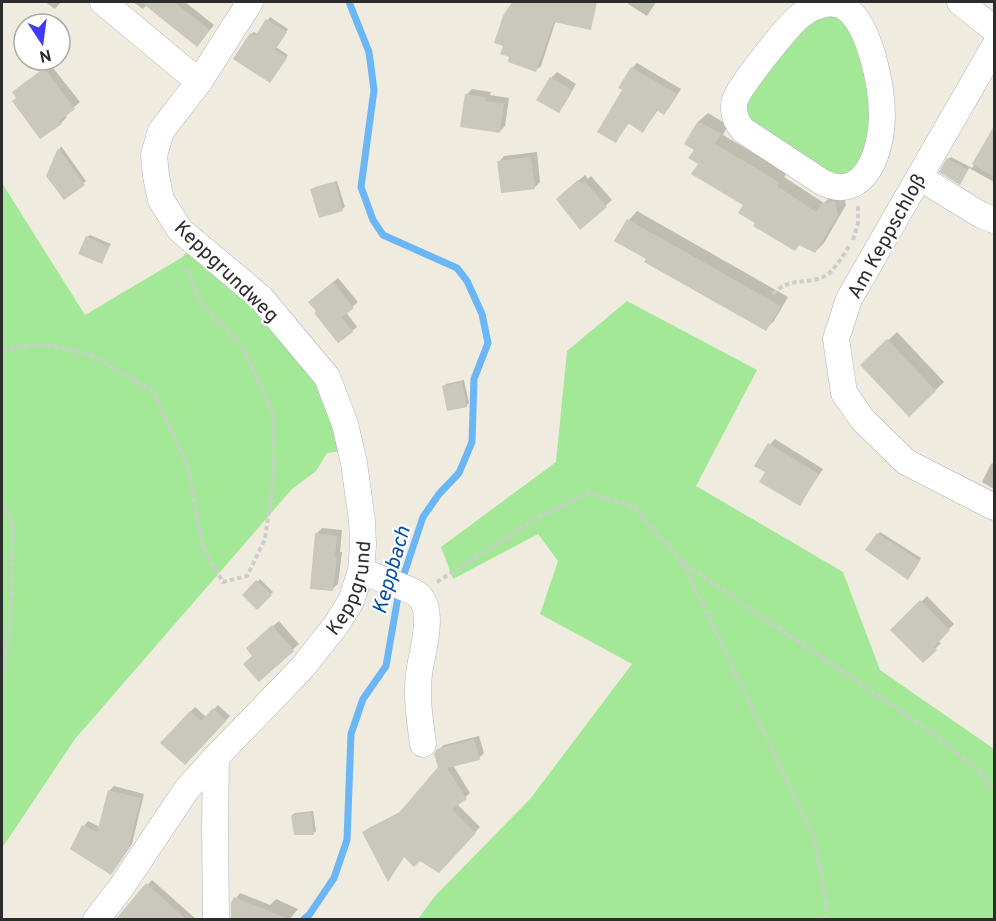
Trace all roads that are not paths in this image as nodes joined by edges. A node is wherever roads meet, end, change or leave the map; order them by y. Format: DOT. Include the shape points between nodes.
graph roads {
  1 [pos="103,2"];
  2 [pos="250,2"];
  3 [pos="960,2"];
  4 [pos="858,8"];
  5 [pos="994,29"];
  6 [pos="994,47"];
  7 [pos="199,82"];
  8 [pos="919,177"];
  9 [pos="994,220"];
  10 [pos="327,377"];
  11 [pos="994,507"];
  12 [pos="370,574"];
  13 [pos="423,744"];
  14 [pos="216,757"];
  15 [pos="96,920"];
  16 [pos="216,920"];
  1 -- 7 [label="street"];
  2 -- 7 [label="street, Keppgrundweg"];
  3 -- 5 [label="street"];
  4 -- 4 [label="street" via="875,65 882,118 877,148 863,178 853,185 833,187 743,130 736,122 735,100 800,16 830,3"];
  6 -- 8 [label="street, Am Keppschloß"];
  7 -- 10 [label="street, Keppgrundweg" via="160,131 154,155 161,200 180,230 261,298"];
  8 -- 9 [label="street"];
  8 -- 11 [label="street, Am Keppschloß" via="849,299 836,339 844,393 863,420 906,462"];
  10 -- 12 [label="street, Keppgrund" via="345,424"];
  12 -- 13 [label="street" via="412,592 425,606 427,628 418,705"];
  12 -- 14 [label="street, Keppgrund" via="302,668"];
  14 -- 15 [label="street, Keppgrund" via="187,789"];
  14 -- 16 [label="street"];
}
